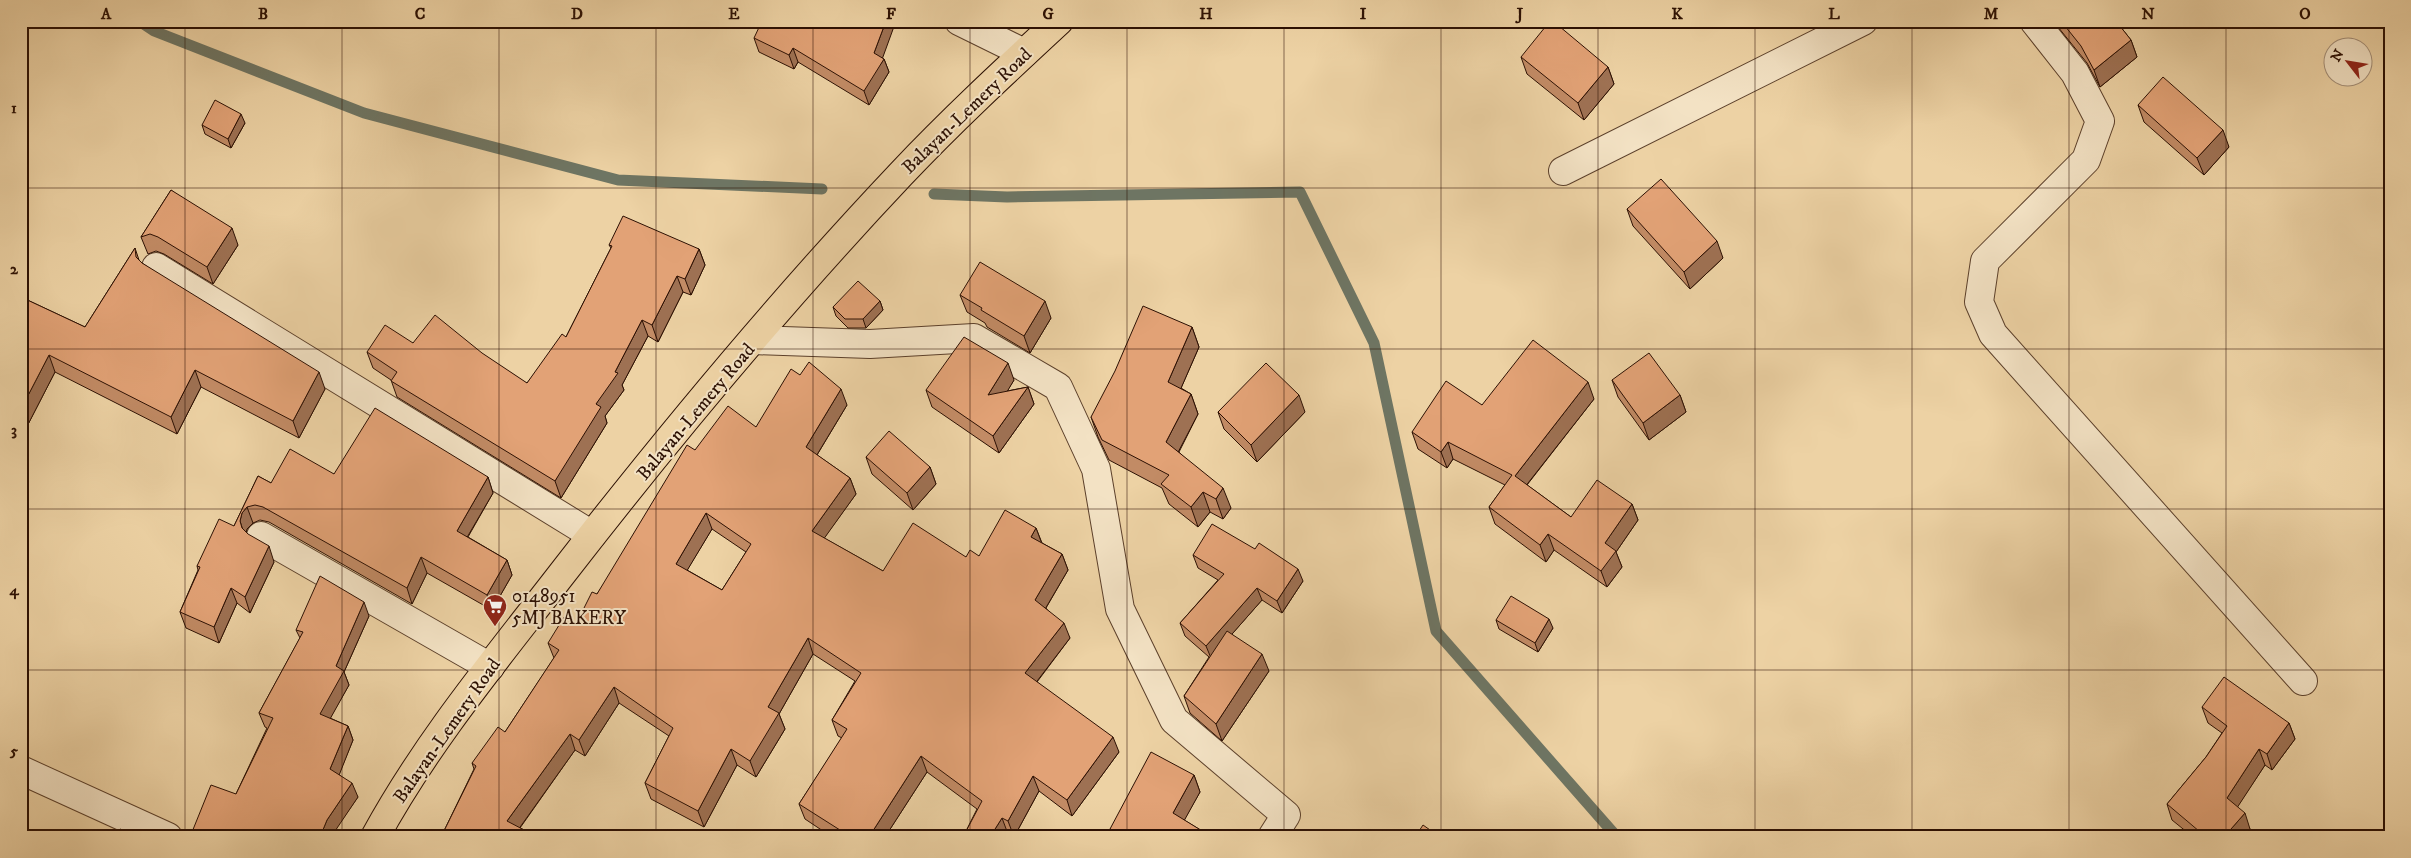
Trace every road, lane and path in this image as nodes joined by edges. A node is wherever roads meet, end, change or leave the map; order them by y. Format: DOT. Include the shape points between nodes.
graph roads {
  1 [pos="959,21"];
  2 [pos="1059,21"];
  3 [pos="1862,21"];
  4 [pos="2034,21"];
  5 [pos="1024,54"];
  6 [pos="1563,171"];
  7 [pos="156,267"];
  8 [pos="754,340"];
  9 [pos="592,535"];
  10 [pos="261,536"];
  11 [pos="490,667"];
  12 [pos="2303,681"];
  13 [pos="21,770"];
  14 [pos="168,837"];
  15 [pos="375,837"];
  16 [pos="1272,837"];
  1 -- 5 [label="street"];
  2 -- 5 [label="main road, Balayan-Lemery Road"];
  3 -- 6 [label="street"];
  4 -- 12 [label="street" via="2075,73 2100,121 2086,160 1985,261 1979,302 1993,334"];
  5 -- 8 [label="main road, Balayan-Lemery Road" via="902,173"];
  7 -- 9 [label="street"];
  8 -- 9 [label="main road, Balayan-Lemery Road"];
  8 -- 16 [label="street" via="870,344 974,338 1058,387 1096,469 1120,609 1174,720 1286,814"];
  9 -- 11 [label="main road, Balayan-Lemery Road"];
  10 -- 11 [label="street"];
  11 -- 15 [label="main road, Balayan-Lemery Road" via="432,746"];
  13 -- 14 [label="street"];
}
